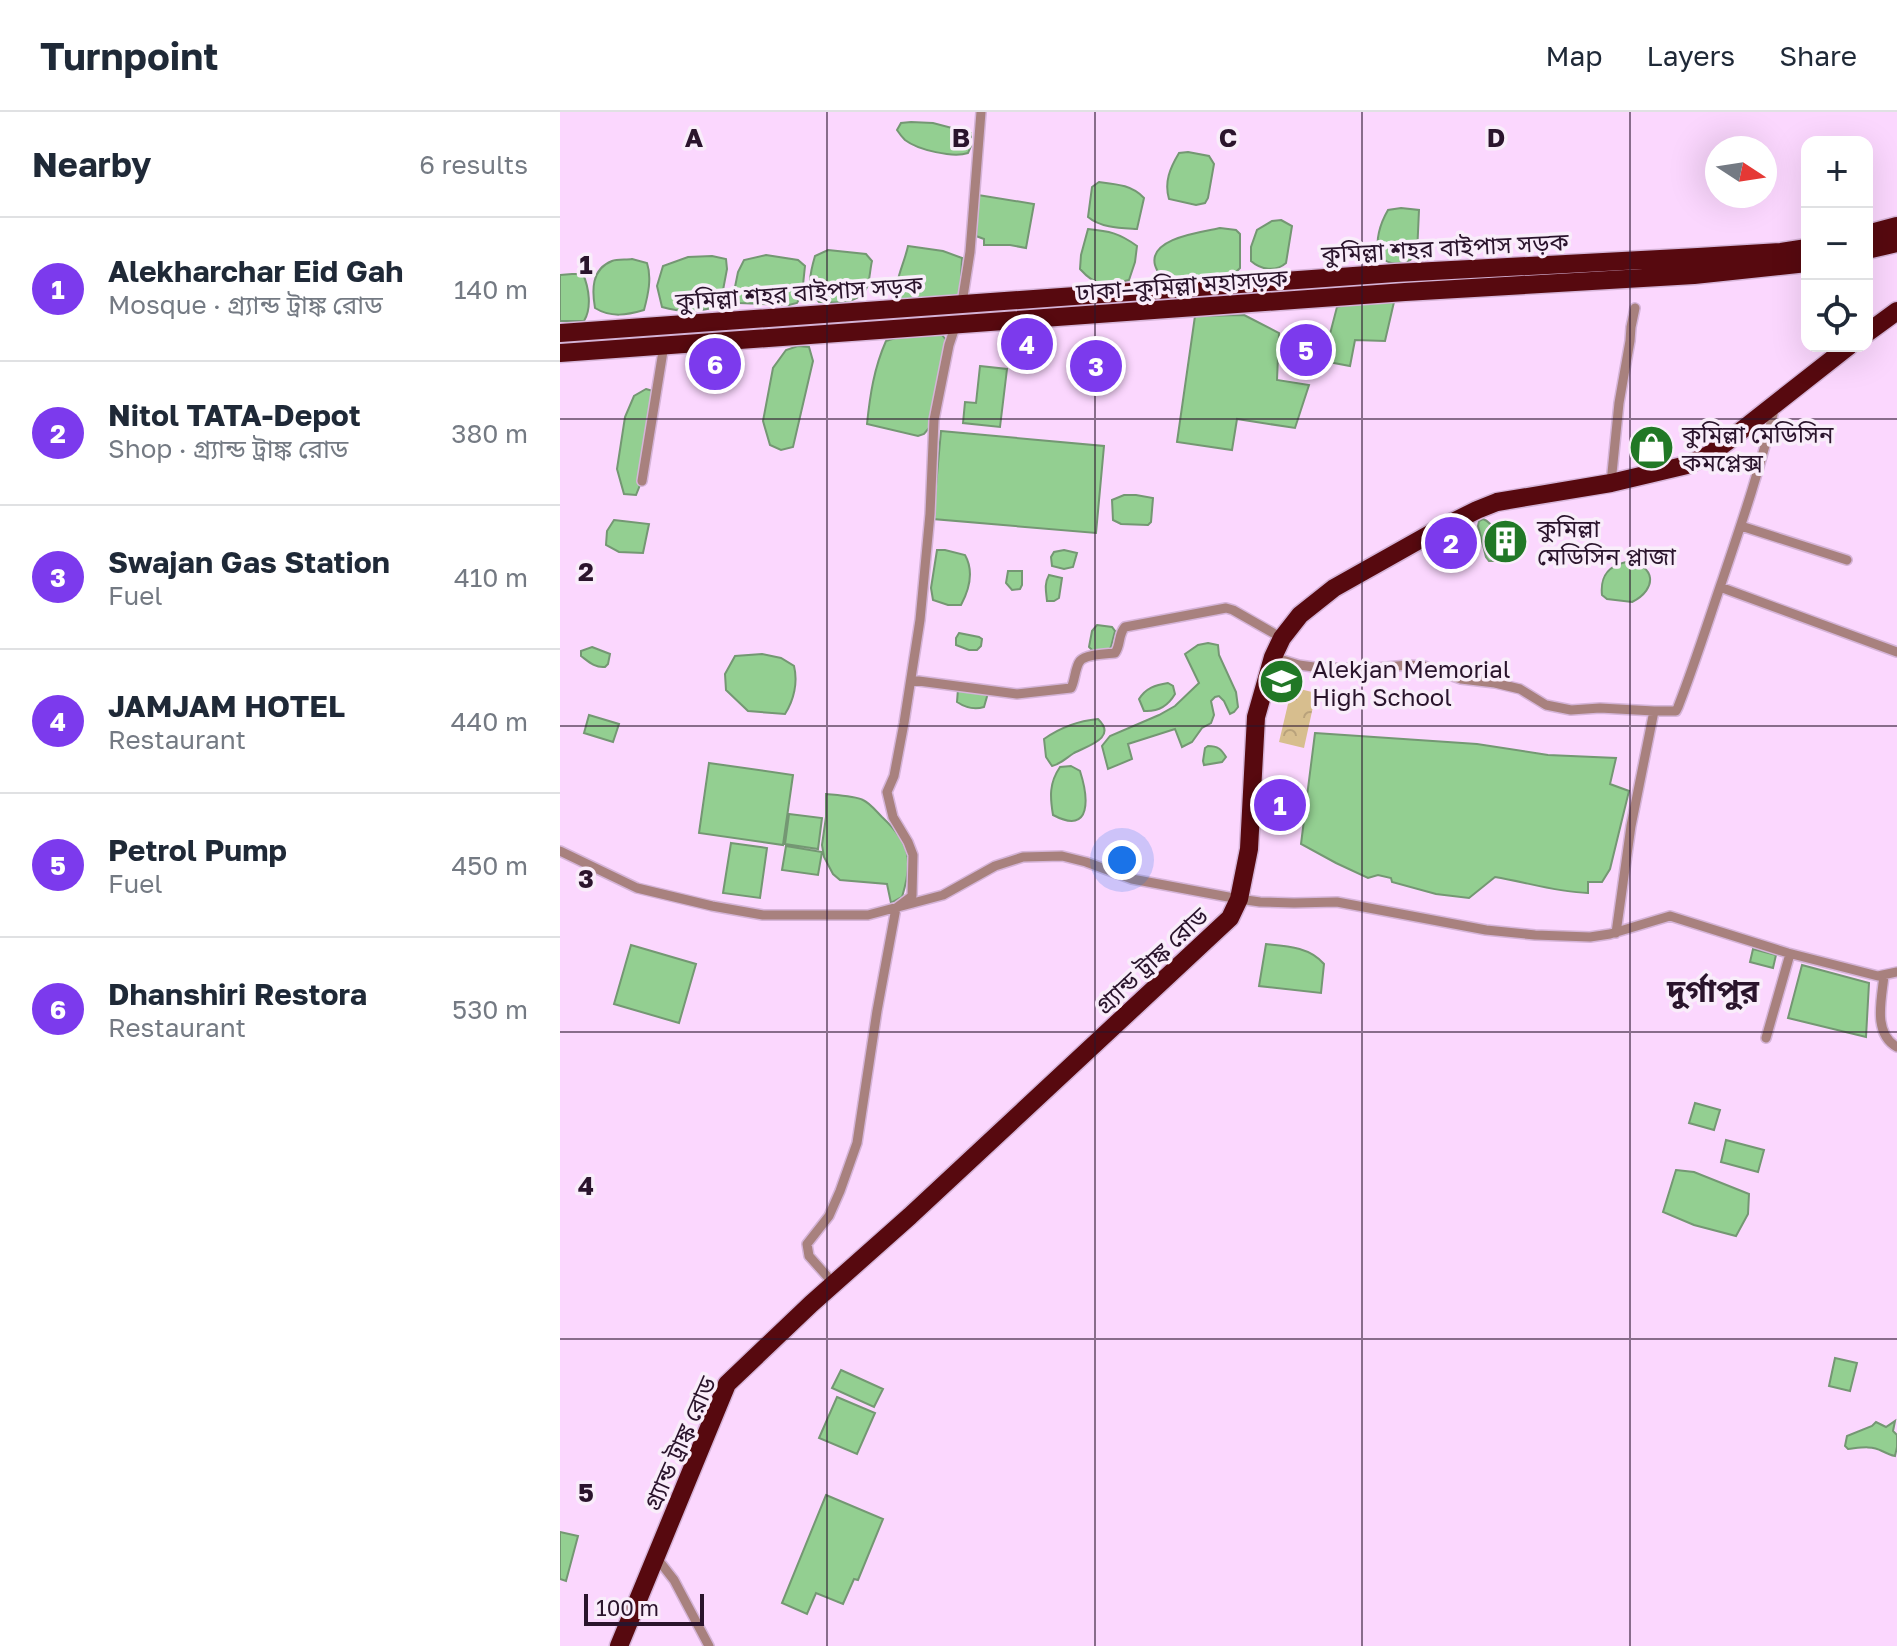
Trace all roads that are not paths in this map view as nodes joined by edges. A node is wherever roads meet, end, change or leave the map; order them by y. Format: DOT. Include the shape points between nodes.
graph roads {
  1 [pos="981,112"];
  2 [pos="1897,226"];
  3 [pos="1873,232"];
  4 [pos="1897,243"];
  5 [pos="1801,249"];
  6 [pos="1873,249"];
  7 [pos="1801,264"];
  8 [pos="962,303"];
  9 [pos="1635,308"];
  10 [pos="1897,311"];
  11 [pos="956,324"];
  12 [pos="1873,329"];
  13 [pos="560,333"];
  14 [pos="664,345"];
  15 [pos="1841,352"];
  16 [pos="560,353"];
  17 [pos="1775,403"];
  18 [pos="642,481"];
  19 [pos="1611,483"];
  20 [pos="1741,526"];
  21 [pos="1847,560"];
  22 [pos="1720,587"];
  23 [pos="1282,638"];
  24 [pos="1897,652"];
  25 [pos="1273,657"];
  26 [pos="911,680"];
  27 [pos="1654,711"];
  28 [pos="560,851"];
  29 [pos="1239,899"];
  30 [pos="896,908"];
  31 [pos="1616,933"];
  32 [pos="1790,954"];
  33 [pos="1897,972"];
  34 [pos="1884,975"];
  35 [pos="1766,1038"];
  36 [pos="1897,1047"];
  37 [pos="834,1284"];
  38 [pos="656,1557"];
  39 [pos="619,1646"];
  40 [pos="709,1646"];
  1 -- 8 [label="street"];
  2 -- 3 [label="highway"];
  4 -- 6 [label="highway"];
  5 -- 8 [label="highway, কুমিল্লা শহর বাইপাস সড়ক"];
  7 -- 11 [label="highway, ঢাকা–কুমিল্লা মহাসড়ক"];
  8 -- 13 [label="highway, কুমিল্লা শহর বাইপাস সড়ক"];
  9 -- 19 [label="street"];
  10 -- 12 [label="highway"];
  11 -- 14 [label="highway, ঢাকা–কুমিল্লা মহাসড়ক"];
  11 -- 26 [label="street" via="934,420 924,579"];
  14 -- 16 [label="highway, ঢাকা–কুমিল্লা মহাসড়ক"];
  14 -- 18 [label="street"];
  15 -- 17 [label="highway, গ্র্যান্ড ট্রাঙ্ক রোড"];
  17 -- 19 [label="highway, গ্র্যান্ড ট্রাঙ্ক রোড" via="1699,460"];
  17 -- 20 [label="street"];
  19 -- 23 [label="highway, গ্র্যান্ড ট্রাঙ্ক রোড" via="1477,510 1334,588 1300,615"];
  20 -- 21 [label="street"];
  20 -- 22 [label="street"];
  22 -- 24 [label="street"];
  22 -- 27 [label="street" via="1676,711"];
  23 -- 25 [label="highway, গ্র্যান্ড ট্রাঙ্ক রোড"];
  23 -- 26 [label="street" via="1226,608 1125,627 1115,653 1079,662 1071,688 1017,694"];
  25 -- 27 [label="street" via="1321,668 1424,666 1461,679 1520,689 1546,705 1571,710"];
  25 -- 29 [label="highway, গ্র্যান্ড ট্রাঙ্ক রোড" via="1256,717 1249,849"];
  26 -- 30 [label="street" via="887,792 913,855 912,896"];
  27 -- 31 [label="street"];
  28 -- 30 [label="street" via="637,888 763,915 868,915"];
  29 -- 30 [label="street" via="1132,879 1062,856 1023,857 943,895"];
  29 -- 31 [label="street" via="1337,902 1535,935"];
  29 -- 37 [label="highway, গ্র্যান্ড ট্রাঙ্ক রোড" via="1215,933"];
  30 -- 37 [label="street" via="857,1143 829,1216 807,1244 809,1256"];
  31 -- 32 [label="street" via="1670,916"];
  32 -- 34 [label="street"];
  32 -- 35 [label="street"];
  33 -- 34 [label="street"];
  34 -- 36 [label="street" via="1880,1019 1883,1032"];
  37 -- 38 [label="highway, গ্র্যান্ড ট্রাঙ্ক রোড" via="727,1384"];
  38 -- 39 [label="highway, গ্র্যান্ড ট্রাঙ্ক রোড"];
  38 -- 40 [label="street"];
}
